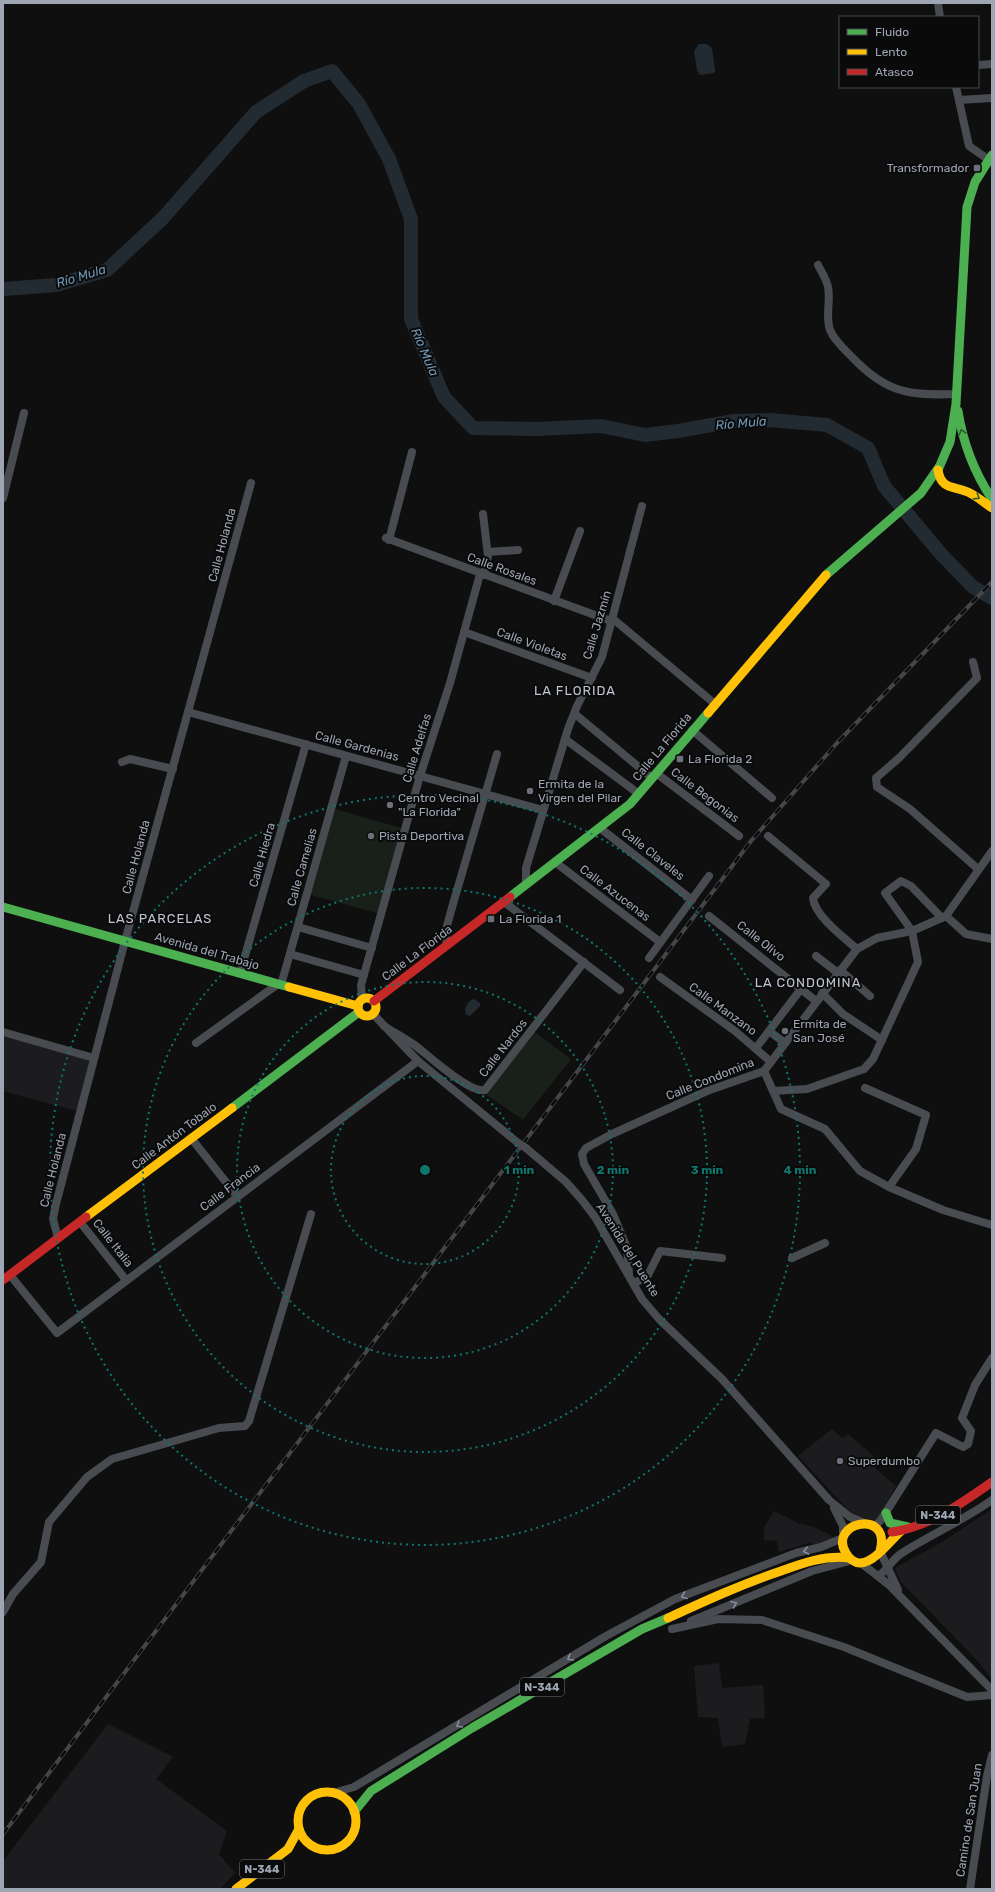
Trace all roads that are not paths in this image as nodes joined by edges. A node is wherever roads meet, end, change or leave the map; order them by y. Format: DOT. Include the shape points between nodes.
graph roads {
  1 [pos="938,3"];
  2 [pos="940,16"];
  3 [pos="992,64"];
  4 [pos="979,66"];
  5 [pos="956,88"];
  6 [pos="992,98"];
  7 [pos="959,100"];
  8 [pos="990,158"];
  9 [pos="818,265"];
  10 [pos="956,394"];
  11 [pos="956,404"];
  12 [pos="24,413"];
  13 [pos="412,452"];
  14 [pos="941,463"];
  15 [pos="973,464"];
  16 [pos="251,483"];
  17 [pos="950,488"];
  18 [pos="959,489"];
  19 [pos="921,492"];
  20 [pos="3,498"];
  21 [pos="992,499"];
  22 [pos="642,506"];
  23 [pos="992,508"];
  24 [pos="484,514"];
  25 [pos="580,531"];
  26 [pos="518,550"];
  27 [pos="488,552"];
  28 [pos="482,574"];
  29 [pos="554,601"];
  30 [pos="612,619"];
  31 [pos="464,632"];
  32 [pos="973,662"];
  33 [pos="592,678"];
  34 [pos="715,704"];
  35 [pos="188,712"];
  36 [pos="574,714"];
  37 [pos="692,730"];
  38 [pos="565,739"];
  39 [pos="306,744"];
  40 [pos="497,754"];
  41 [pos="346,756"];
  42 [pos="122,762"];
  43 [pos="173,769"];
  44 [pos="654,775"];
  45 [pos="420,776"];
  46 [pos="638,794"];
  47 [pos="485,795"];
  48 [pos="772,798"];
  49 [pos="543,810"];
  50 [pos="600,828"];
  51 [pos="739,836"];
  52 [pos="768,836"];
  53 [pos="992,851"];
  54 [pos="555,862"];
  55 [pos="978,868"];
  56 [pos="709,876"];
  57 [pos="526,884"];
  58 [pos="692,900"];
  59 [pos="504,902"];
  60 [pos="3,907"];
  61 [pos="709,916"];
  62 [pos="944,917"];
  63 [pos="298,927"];
  64 [pos="912,931"];
  65 [pos="992,939"];
  66 [pos="125,941"];
  67 [pos="660,942"];
  68 [pos="447,945"];
  69 [pos="372,948"];
  70 [pos="857,949"];
  71 [pos="290,954"];
  72 [pos="816,956"];
  73 [pos="648,958"];
  74 [pos="584,962"];
  75 [pos="839,971"];
  76 [pos="240,973"];
  77 [pos="364,974"];
  78 [pos="660,977"];
  79 [pos="280,984"];
  80 [pos="801,989"];
  81 [pos="620,990"];
  82 [pos="822,993"];
  83 [pos="870,996"];
  84 [pos="374,1000"];
  85 [pos="816,1001"];
  86 [pos="359,1006"];
  87 [pos="373,1014"];
  88 [pos="384,1026"];
  89 [pos="769,1031"];
  90 [pos="3,1032"];
  91 [pos="882,1040"];
  92 [pos="196,1043"];
  93 [pos="785,1043"];
  94 [pos="756,1048"];
  95 [pos="94,1058"];
  96 [pos="418,1061"];
  97 [pos="771,1062"];
  98 [pos="764,1071"];
  99 [pos="865,1088"];
  100 [pos="774,1091"];
  101 [pos="191,1138"];
  102 [pos="889,1187"];
  103 [pos="237,1196"];
  104 [pos="311,1214"];
  105 [pos="80,1222"];
  106 [pos="992,1225"];
  107 [pos="58,1238"];
  108 [pos="824,1243"];
  109 [pos="722,1258"];
  110 [pos="792,1258"];
  111 [pos="629,1274"];
  112 [pos="7,1277"];
  113 [pos="126,1280"];
  114 [pos="634,1283"];
  115 [pos="992,1358"];
  116 [pos="992,1482"];
  117 [pos="829,1500"];
  118 [pos="992,1500"];
  119 [pos="886,1513"];
  120 [pos="870,1525"];
  121 [pos="911,1527"];
  122 [pos="901,1531"];
  123 [pos="843,1537"];
  124 [pos="880,1551"];
  125 [pos="849,1558"];
  126 [pos="810,1561"];
  127 [pos="859,1562"];
  128 [pos="888,1566"];
  129 [pos="878,1576"];
  130 [pos="904,1602"];
  131 [pos="3,1612"];
  132 [pos="992,1690"];
  133 [pos="992,1695"];
  134 [pos="992,1755"];
  135 [pos="371,1791"];
  136 [pos="337,1794"];
  137 [pos="354,1812"];
  138 [pos="299,1829"];
  139 [pos="311,1845"];
  140 [pos="288,1849"];
  141 [pos="236,1889"];
  142 [pos="970,1889"];
  1 -- 2 [label="street"];
  3 -- 4 [label="street"];
  5 -- 7 [label="street"];
  6 -- 7 [label="street"];
  7 -- 8 [label="street" via="969,146"];
  8 -- 10 [label="main road" via="975,182 967,207"];
  9 -- 10 [label="street" via="828,285 830,329 838,344 863,368 882,384 902,391 924,395"];
  10 -- 11 [label="main road"];
  11 -- 14 [label="main road" via="950,442"];
  15 -- 11 [label="main road, one-way"];
  12 -- 20 [label="street"];
  13 -- 28 [label="street, Calle Rosales" via="388,539"];
  14 -- 15 [label="main road" via="957,452"];
  14 -- 17 [label="main road" via="942,482"];
  14 -- 19 [label="main road, Calle La Florida"];
  15 -- 18 [label="main road" via="972,482"];
  15 -- 21 [label="main road"];
  16 -- 35 [label="street, Calle Holanda"];
  17 -- 18 [label="main road"];
  17 -- 19 [label="main road, Calle La Florida" via="941,486"];
  18 -- 23 [label="main road, one-way" via="972,494"];
  19 -- 34 [label="main road, Calle La Florida" via="826,575"];
  22 -- 30 [label="street, Calle Jazmín"];
  24 -- 27 [label="street, Calle Adelfas"];
  25 -- 29 [label="street"];
  26 -- 27 [label="street"];
  27 -- 28 [label="street, Calle Adelfas"];
  28 -- 29 [label="street, Calle Rosales"];
  28 -- 31 [label="street, Calle Adelfas"];
  29 -- 30 [label="street, Calle Rosales"];
  30 -- 33 [label="street, Calle Jazmín" via="602,657"];
  30 -- 34 [label="street, Calle Rosales"];
  31 -- 33 [label="street, Calle Violetas"];
  31 -- 45 [label="street, Calle Adelfas"];
  32 -- 55 [label="street" via="977,678 876,778 877,787 910,809"];
  33 -- 36 [label="street, Calle Jazmín"];
  34 -- 37 [label="main road, Calle La Florida"];
  35 -- 39 [label="street, Calle Gardenias"];
  35 -- 43 [label="street, Calle Holanda"];
  36 -- 38 [label="street, Calle Jazmín"];
  36 -- 44 [label="street, Calle Begonias"];
  37 -- 44 [label="main road, Calle La Florida"];
  37 -- 48 [label="street"];
  38 -- 46 [label="street"];
  38 -- 49 [label="street, Calle Jazmín"];
  39 -- 41 [label="street, Calle Gardenias"];
  39 -- 76 [label="street, Calle Hiedra"];
  40 -- 47 [label="street"];
  41 -- 45 [label="street, Calle Gardenias"];
  41 -- 63 [label="street, Calle Camelias"];
  42 -- 43 [label="street" via="130,759"];
  43 -- 66 [label="street, Calle Holanda"];
  44 -- 46 [label="main road, Calle La Florida"];
  44 -- 51 [label="street, Calle Begonias"];
  45 -- 47 [label="street, Calle Gardenias"];
  45 -- 69 [label="street, Calle Adelfas"];
  46 -- 50 [label="main road, Calle La Florida" via="630,804"];
  47 -- 49 [label="street, Calle Gardenias"];
  47 -- 68 [label="street" via="445,934"];
  49 -- 57 [label="street, Calle Jazmín" via="526,868"];
  50 -- 54 [label="main road, Calle La Florida"];
  50 -- 58 [label="street, Calle Claveles"];
  52 -- 70 [label="street" via="826,884 814,898 814,905 833,928"];
  53 -- 55 [label="street"];
  54 -- 57 [label="main road, Calle La Florida"];
  54 -- 67 [label="street, Calle Azucenas"];
  55 -- 62 [label="street"];
  56 -- 58 [label="street"];
  57 -- 59 [label="main road, Calle La Florida"];
  58 -- 67 [label="street"];
  59 -- 68 [label="main road, Calle La Florida"];
  59 -- 74 [label="street"];
  60 -- 66 [label="main road, Avenida del Trabajo"];
  61 -- 80 [label="street, Calle Olivo"];
  62 -- 64 [label="street, Calle Condomina"];
  62 -- 64 [label="street" via="911,886 901,881 885,893"];
  62 -- 65 [label="street" via="966,934"];
  63 -- 69 [label="street"];
  63 -- 71 [label="street, Calle Camelias"];
  64 -- 70 [label="street, Calle Condomina" via="877,938"];
  64 -- 91 [label="street" via="918,962"];
  66 -- 76 [label="main road, Avenida del Trabajo"];
  66 -- 95 [label="street, Calle Holanda"];
  67 -- 73 [label="street"];
  68 -- 84 [label="main road, Calle La Florida"];
  69 -- 77 [label="street, Calle Adelfas"];
  70 -- 75 [label="street, Calle Condomina"];
  71 -- 77 [label="street"];
  71 -- 79 [label="street, Calle Camelias"];
  72 -- 75 [label="street"];
  74 -- 81 [label="street"];
  74 -- 88 [label="street, Calle Nardos" via="485,1090 476,1090"];
  75 -- 82 [label="street, Calle Condomina"];
  75 -- 83 [label="street"];
  76 -- 79 [label="main road, Avenida del Trabajo"];
  77 -- 86 [label="street, Calle Adelfas"];
  78 -- 94 [label="street, Calle Manzano"];
  79 -- 86 [label="main road, Avenida del Trabajo"];
  79 -- 92 [label="street"];
  80 -- 85 [label="street, Calle Olivo"];
  80 -- 89 [label="street"];
  82 -- 85 [label="street, Calle Condomina"];
  82 -- 91 [label="street" via="844,1014"];
  84 -- 86 [label="main road" via="368,997"];
  84 -- 87 [label="main road" via="376,1009"];
  85 -- 93 [label="street, Calle Condomina"];
  86 -- 87 [label="main road" via="366,1016"];
  86 -- 101 [label="main road, Calle Antón Tobalo"];
  87 -- 88 [label="street, Avenida del Puente"];
  88 -- 96 [label="street, Avenida del Puente"];
  89 -- 93 [label="street"];
  89 -- 94 [label="street"];
  90 -- 95 [label="street"];
  91 -- 100 [label="street" via="873,1059 864,1069 807,1089"];
  93 -- 97 [label="street, Calle Condomina"];
  94 -- 97 [label="street, Calle Manzano"];
  95 -- 107 [label="street, Calle Holanda" via="53,1219"];
  96 -- 103 [label="street, Calle Francia"];
  96 -- 111 [label="street, Avenida del Puente, bridge" via="566,1182 595,1217"];
  97 -- 98 [label="street, Calle Condomina"];
  98 -- 100 [label="street"];
  98 -- 111 [label="street, Calle Condomina" via="707,1091 612,1134 586,1148 582,1154 584,1164 613,1214 627,1248"];
  99 -- 102 [label="street" via="926,1115 916,1149"];
  100 -- 102 [label="street" via="781,1109 825,1129 860,1171"];
  101 -- 103 [label="street"];
  101 -- 105 [label="main road, Calle Antón Tobalo"];
  102 -- 106 [label="street" via="943,1210"];
  103 -- 113 [label="street, Calle Francia"];
  104 -- 131 [label="street" via="249,1420 245,1426 219,1428 112,1459 87,1477 49,1522 41,1562 13,1594"];
  105 -- 107 [label="main road, Calle Antón Tobalo"];
  105 -- 113 [label="street, Calle Italia"];
  107 -- 112 [label="main road, Calle Antón Tobalo"];
  108 -- 110 [label="street"];
  109 -- 114 [label="street" via="660,1251 647,1277"];
  111 -- 114 [label="street, Avenida del Puente"];
  112 -- 113 [label="street, Calle Francia" via="57,1334"];
  114 -- 117 [label="street, Avenida del Puente" via="642,1299 659,1319 722,1379"];
  115 -- 119 [label="street" via="974,1385 962,1418 971,1431 968,1444 963,1447 936,1433"];
  116 -- 121 [label="main road, N-344" via="957,1506"];
  117 -- 120 [label="street, Avenida del Puente" via="850,1517"];
  117 -- 123 [label="street, Avenida del Puente" via="841,1521"];
  118 -- 128 [label="street" via="896,1557"];
  119 -- 120 [label="street"];
  119 -- 121 [label="main road" via="890,1523"];
  120 -- 122 [label="main road" via="888,1531"];
  120 -- 123 [label="main road, N-344" via="851,1526"];
  120 -- 124 [label="main road" via="882,1539"];
  121 -- 122 [label="main road, N-344"];
  122 -- 124 [label="main road"];
  123 -- 125 [label="main road" via="843,1548"];
  123 -- 126 [label="main road, N-344" via="832,1549"];
  123 -- 136 [label="street, one-way" via="821,1548 796,1553 675,1599 606,1636 354,1788"];
  124 -- 127 [label="main road" via="870,1561"];
  124 -- 128 [label="street"];
  125 -- 126 [label="main road" via="834,1556"];
  125 -- 127 [label="main road"];
  126 -- 135 [label="main road, N-344" via="743,1584 642,1629 472,1728"];
  127 -- 129 [label="street"];
  133 -- 127 [label="street, one-way" via="967,1697 844,1647 762,1620 718,1619 672,1629 812,1571 841,1562"];
  128 -- 129 [label="street"];
  128 -- 130 [label="street"];
  129 -- 130 [label="street"];
  130 -- 132 [label="street"];
  134 -- 142 [label="street, Camino de San Juan"];
  135 -- 136 [label="main road, N-344"];
  135 -- 137 [label="main road, N-344"];
  136 -- 137 [label="main road" via="348,1802"];
  136 -- 138 [label="main road, N-344" via="322,1793 305,1802 300,1810"];
  137 -- 139 [label="main road, N-344" via="355,1828 345,1844 327,1850"];
  138 -- 139 [label="main road" via="303,1838"];
  138 -- 140 [label="main road, N-344"];
  139 -- 140 [label="main road, N-344"];
  140 -- 141 [label="main road, N-344"];
}
